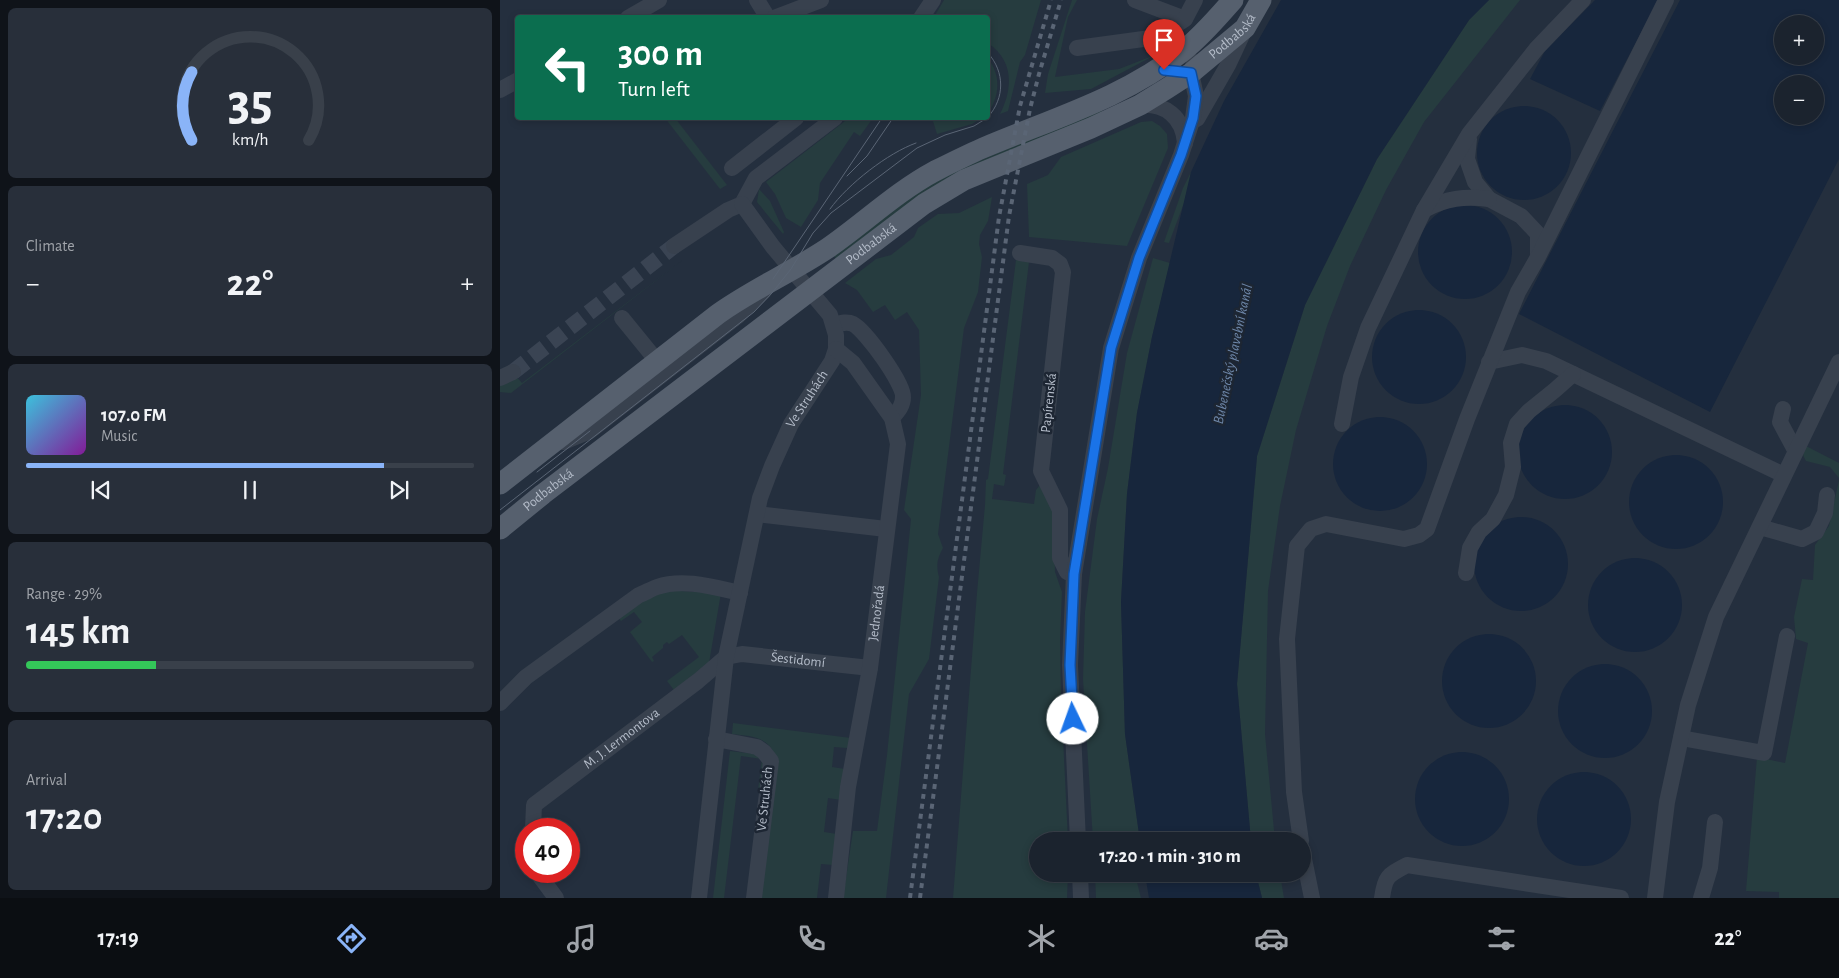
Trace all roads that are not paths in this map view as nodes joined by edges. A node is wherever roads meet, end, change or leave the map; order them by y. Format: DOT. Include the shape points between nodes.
graph roads {
  1 [pos="659,0"];
  2 [pos="757,0"];
  3 [pos="821,0"];
  4 [pos="933,0"];
  5 [pos="1135,0"];
  6 [pos="1195,0"];
  7 [pos="1233,0"];
  8 [pos="1261,0"];
  9 [pos="1583,0"];
  10 [pos="1666,0"];
  11 [pos="633,15"];
  12 [pos="766,15"];
  13 [pos="782,15"];
  14 [pos="923,15"];
  15 [pos="1186,19"];
  16 [pos="1209,28"];
  17 [pos="1245,28"];
  18 [pos="1077,48"];
  19 [pos="1154,71"];
  20 [pos="1191,73"];
  21 [pos="515,82"];
  22 [pos="500,90"];
  23 [pos="1140,105"];
  24 [pos="793,120"];
  25 [pos="832,120"];
  26 [pos="1470,134"];
  27 [pos="1187,138"];
  28 [pos="732,168"];
  29 [pos="1489,198"];
  30 [pos="742,204"];
  31 [pos="1424,210"];
  32 [pos="674,246"];
  33 [pos="1020,253"];
  34 [pos="1538,257"];
  35 [pos="782,274"];
  36 [pos="810,291"];
  37 [pos="622,318"];
  38 [pos="834,325"];
  39 [pos="836,349"];
  40 [pos="657,361"];
  41 [pos="1489,362"];
  42 [pos="1839,362"];
  43 [pos="1573,374"];
  44 [pos="1783,409"];
  45 [pos="892,418"];
  46 [pos="1342,424"];
  47 [pos="547,448"];
  48 [pos="1795,450"];
  49 [pos="1784,475"];
  50 [pos="500,484"];
  51 [pos="1827,495"];
  52 [pos="757,514"];
  53 [pos="888,521"];
  54 [pos="1760,527"];
  55 [pos="500,529"];
  56 [pos="1466,573"];
  57 [pos="1074,574"];
  58 [pos="740,593"];
  59 [pos="1787,636"];
  60 [pos="726,658"];
  61 [pos="870,668"];
  62 [pos="500,703"];
  63 [pos="1681,738"];
  64 [pos="716,740"];
  65 [pos="533,818"];
  66 [pos="1715,822"];
  67 [pos="1078,832"];
  68 [pos="1300,832"];
  69 [pos="1080,882"];
  70 [pos="1309,882"];
  71 [pos="545,883"];
  72 [pos="556,898"];
  73 [pos="699,898"];
  74 [pos="754,898"];
  75 [pos="836,898"];
  76 [pos="1081,898"];
  77 [pos="1312,898"];
  78 [pos="1382,898"];
  79 [pos="1621,898"];
  80 [pos="1655,898"];
  81 [pos="1701,898"];
  1 -- 11 [label="street"];
  2 -- 12 [label="street"];
  3 -- 13 [label="street"];
  4 -- 14 [label="street"];
  5 -- 15 [label="street"];
  6 -- 15 [label="street"];
  7 -- 16 [label="main road, Podbabská"];
  8 -- 17 [label="main road, Podbabská"];
  9 -- 26 [label="street" via="1537,48"];
  10 -- 34 [label="street"];
  15 -- 18 [label="street" via="1158,37"];
  16 -- 19 [label="main road, Podbabská"];
  16 -- 20 [label="street"];
  17 -- 20 [label="main road, Podbabská"];
  17 -- 27 [label="street"];
  19 -- 20 [label="street"];
  19 -- 35 [label="main road, Podbabská" via="1126,87 982,148 933,173 881,206 828,248"];
  20 -- 23 [label="main road, Podbabská"];
  20 -- 27 [label="street" via="1196,102"];
  21 -- 22 [label="street"];
  23 -- 27 [label="street" via="1157,105 1172,113"];
  23 -- 36 [label="main road, Podbabská" via="942,192"];
  24 -- 28 [label="street"];
  25 -- 30 [label="street" via="756,178"];
  26 -- 29 [label="street" via="1466,159 1475,182"];
  26 -- 31 [label="street"];
  27 -- 57 [label="street" via="1139,258 1111,348"];
  29 -- 31 [label="street" via="1454,198"];
  29 -- 34 [label="street" via="1521,216 1538,234"];
  30 -- 32 [label="street"];
  30 -- 35 [label="street" via="773,247"];
  31 -- 46 [label="street" via="1368,328 1351,377"];
  33 -- 57 [label="street, Papírenská" via="1052,258 1060,264 1063,272 1041,471 1060,510 1060,558 1067,572"];
  34 -- 41 [label="street" via="1518,292"];
  35 -- 36 [label="street"];
  35 -- 40 [label="main road, Podbabská" via="724,310"];
  35 -- 47 [label="street" via="738,316 597,425"];
  36 -- 38 [label="street"];
  36 -- 55 [label="main road, Podbabská"];
  37 -- 40 [label="street"];
  38 -- 39 [label="street"];
  38 -- 45 [label="street" via="852,324 866,334 899,383 904,396 901,407"];
  39 -- 45 [label="street, Jednořadá" via="853,364"];
  39 -- 52 [label="street, Ve Struhách" via="832,361 791,424 772,466"];
  40 -- 47 [label="main road, Podbabská"];
  41 -- 43 [label="street" via="1522,355 1546,361"];
  41 -- 68 [label="street" via="1427,529 1404,539 1326,524 1311,529 1298,546 1288,638 1294,792"];
  42 -- 48 [label="street"];
  43 -- 49 [label="street"];
  43 -- 56 [label="street" via="1517,424 1511,443 1513,467 1506,495 1493,519 1470,548"];
  44 -- 48 [label="street" via="1780,422"];
  45 -- 53 [label="street, Jednořadá" via="898,444"];
  47 -- 50 [label="main road, Podbabská"];
  48 -- 49 [label="street"];
  49 -- 54 [label="street"];
  51 -- 54 [label="street" via="1825,513 1816,532 1802,539"];
  52 -- 53 [label="street"];
  52 -- 58 [label="street, Ve Struhách"];
  53 -- 61 [label="street, Jednořadá"];
  54 -- 63 [label="street" via="1716,617"];
  57 -- 67 [label="street" via="1070,665"];
  58 -- 60 [label="street, Ve Struhách"];
  58 -- 62 [label="street" via="699,584 675,583 639,595 526,677"];
  59 -- 63 [label="street" via="1764,753"];
  60 -- 61 [label="street, Šestidomí" via="742,654"];
  60 -- 64 [label="street, Ve Struhách"];
  60 -- 65 [label="street, M. J. Lermontova" via="534,806"];
  61 -- 75 [label="street, Jednořadá" via="848,787"];
  63 -- 80 [label="street" via="1667,802"];
  64 -- 73 [label="street, Ve Struhách"];
  64 -- 74 [label="street, Ve Struhách" via="758,747 771,761"];
  66 -- 81 [label="street" via="1710,868"];
  69 -- 76 [label="street"];
  70 -- 77 [label="street"];
  71 -- 72 [label="street"];
  78 -- 79 [label="street" via="1390,874 1407,865"];
}
